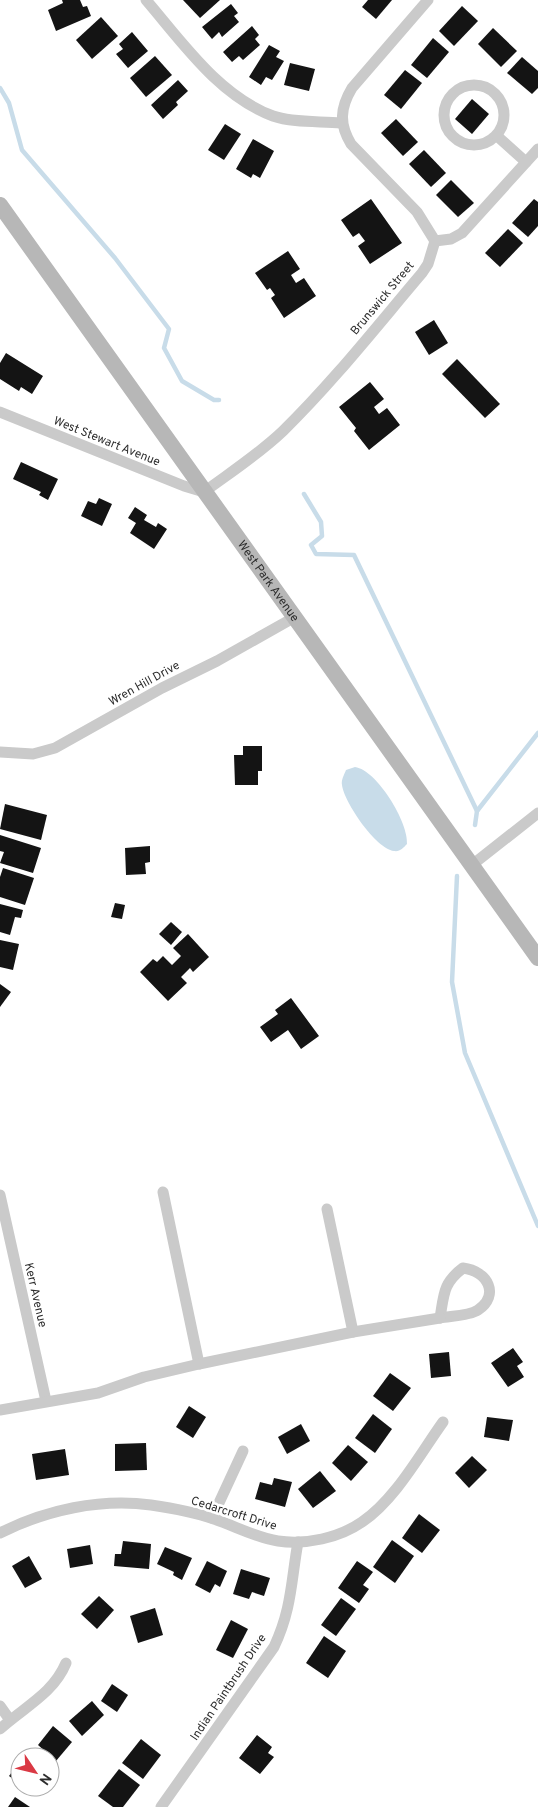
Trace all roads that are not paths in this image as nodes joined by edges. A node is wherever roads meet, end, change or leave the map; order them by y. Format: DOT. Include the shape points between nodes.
graph roads {
  1 [pos="146,0"];
  2 [pos="428,0"];
  3 [pos="342,122"];
  4 [pos="497,136"];
  5 [pos="538,149"];
  6 [pos="526,162"];
  7 [pos="0,205"];
  8 [pos="435,241"];
  9 [pos="0,412"];
  10 [pos="204,492"];
  11 [pos="295,617"];
  12 [pos="0,752"];
  13 [pos="538,813"];
  14 [pos="472,865"];
  15 [pos="538,958"];
  16 [pos="163,1192"];
  17 [pos="0,1195"];
  18 [pos="327,1209"];
  19 [pos="440,1318"];
  20 [pos="353,1332"];
  21 [pos="199,1364"];
  22 [pos="46,1401"];
  23 [pos="0,1410"];
  24 [pos="443,1422"];
  25 [pos="243,1451"];
  26 [pos="212,1518"];
  27 [pos="0,1533"];
  28 [pos="298,1542"];
  29 [pos="66,1663"];
  30 [pos="0,1706"];
  31 [pos="10,1720"];
  32 [pos="0,1729"];
  33 [pos="161,1807"];
  1 -- 3 [label="street" via="202,65 242,101 274,116"];
  2 -- 3 [label="street" via="352,88 345,99"];
  3 -- 8 [label="street" via="351,144 417,212"];
  4 -- 4 [label="street" via="502,127 504,109 496,93 480,85 462,87 454,92 444,107 445,125 450,133 464,144 473,146"];
  4 -- 6 [label="street"];
  5 -- 6 [label="street"];
  6 -- 8 [label="street" via="462,233 451,239"];
  7 -- 10 [label="main road, West Park Avenue"];
  8 -- 10 [label="street, Brunswick Street" via="422,273 313,399 282,432"];
  9 -- 10 [label="street, West Stewart Avenue"];
  10 -- 11 [label="main road, West Park Avenue"];
  11 -- 12 [label="street, Wren Hill Drive" via="56,748 33,754"];
  11 -- 14 [label="main road, West Park Avenue"];
  13 -- 14 [label="street"];
  14 -- 15 [label="main road, West Park Avenue"];
  16 -- 21 [label="street"];
  17 -- 22 [label="street, Kerr Avenue"];
  18 -- 20 [label="street"];
  19 -- 19 [label="street" via="477,1312 485,1304 489,1291 487,1279 476,1270 463,1268 450,1278"];
  19 -- 20 [label="street"];
  20 -- 21 [label="street"];
  21 -- 22 [label="street" via="144,1377 98,1393"];
  22 -- 23 [label="street"];
  24 -- 28 [label="street, Cedarcroft Drive" via="387,1500 362,1522 336,1535"];
  25 -- 26 [label="street"];
  26 -- 27 [label="street, Cedarcroft Drive" via="149,1505 96,1504 45,1515"];
  26 -- 28 [label="street, Cedarcroft Drive" via="277,1541"];
  28 -- 33 [label="street, Indian Paintbrush Drive" via="291,1598 274,1647"];
  29 -- 31 [label="street" via="59,1679"];
  30 -- 31 [label="street"];
  31 -- 32 [label="street"];
}
